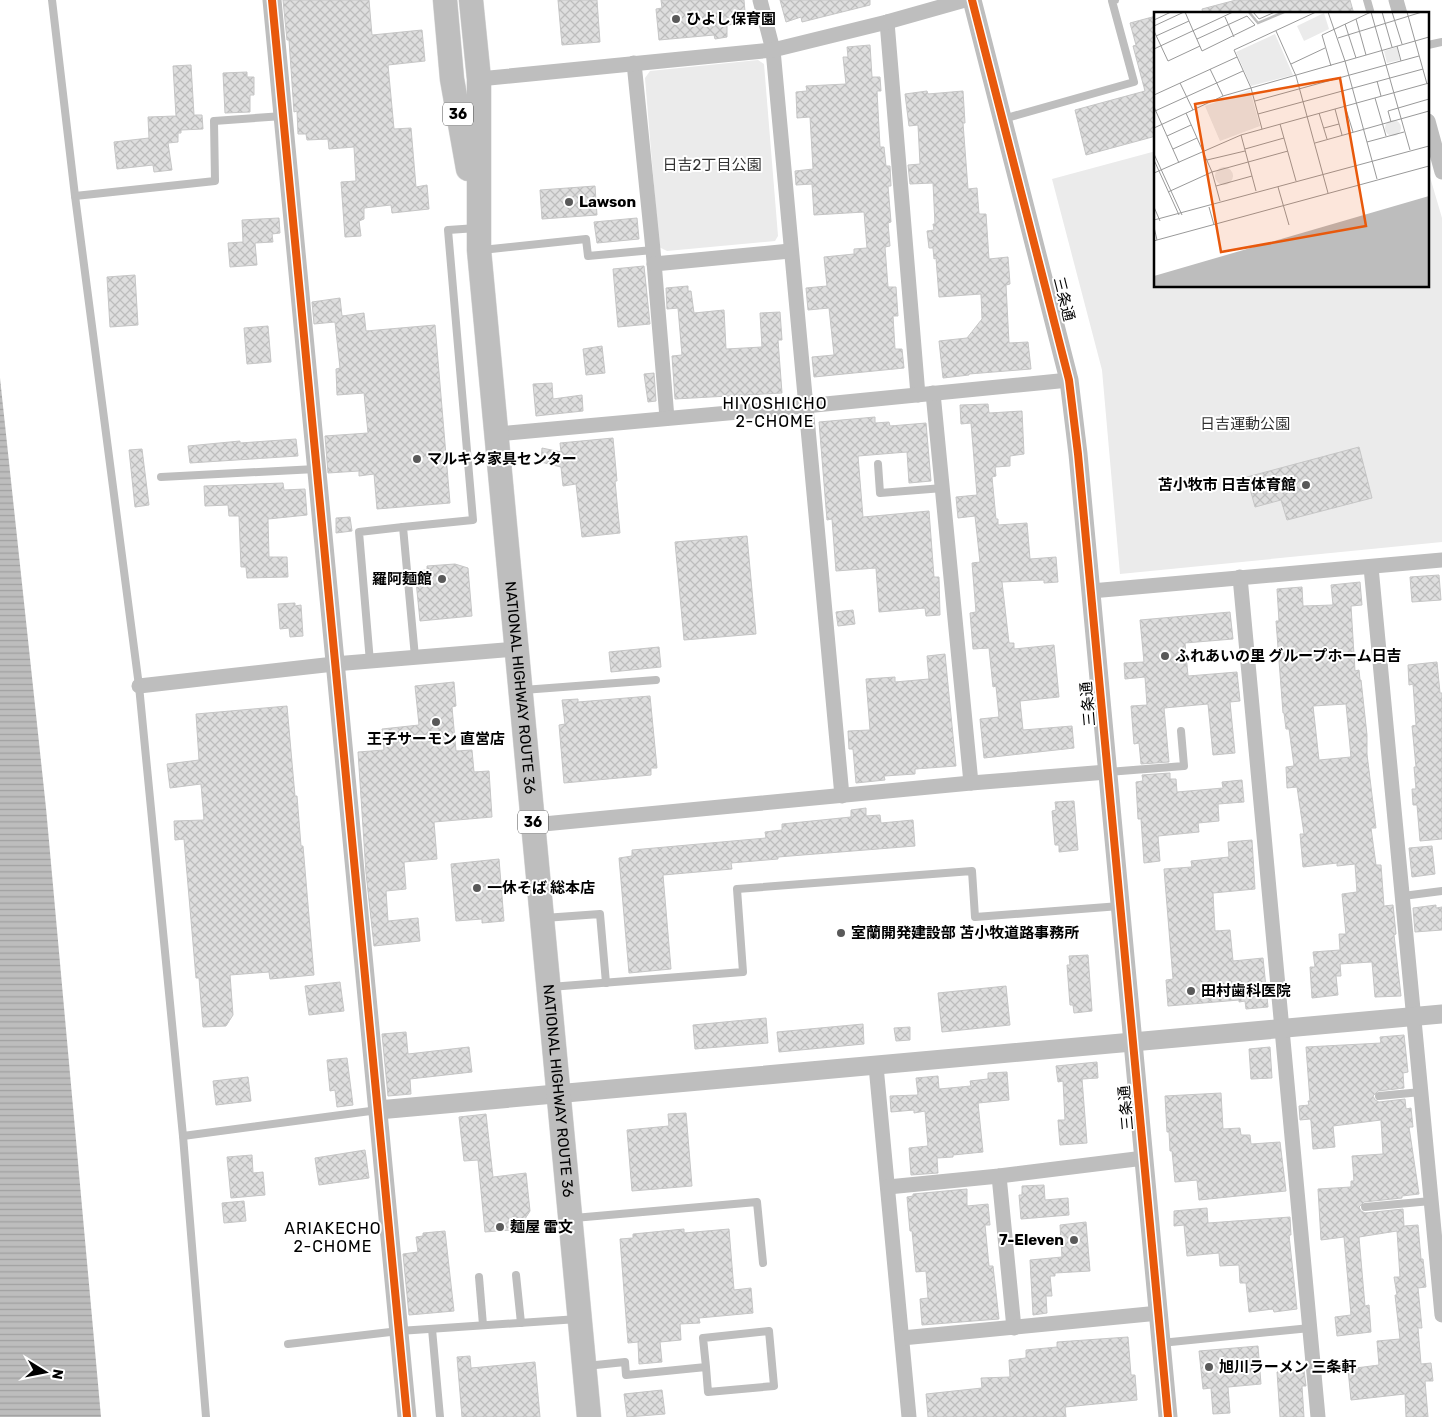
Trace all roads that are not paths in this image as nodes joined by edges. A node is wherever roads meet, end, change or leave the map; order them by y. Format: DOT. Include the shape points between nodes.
graph roads {
  1 [pos="52,0"];
  2 [pos="272,0"];
  3 [pos="445,0"];
  4 [pos="471,0"];
  5 [pos="760,0"];
  6 [pos="966,0"];
  7 [pos="972,0"];
  8 [pos="1115,0"];
  9 [pos="886,22"];
  10 [pos="773,50"];
  11 [pos="634,63"];
  12 [pos="479,78"];
  13 [pos="283,116"];
  14 [pos="1003,118"];
  15 [pos="1430,128"];
  16 [pos="1442,172"];
  17 [pos="75,196"];
  18 [pos="479,239"];
  19 [pos="790,251"];
  20 [pos="654,257"];
  21 [pos="1069,380"];
  22 [pos="933,393"];
  23 [pos="918,395"];
  24 [pos="805,406"];
  25 [pos="667,418"];
  26 [pos="497,434"];
  27 [pos="878,464"];
  28 [pos="316,469"];
  29 [pos="161,477"];
  30 [pos="943,488"];
  31 [pos="403,527"];
  32 [pos="1442,560"];
  33 [pos="1371,567"];
  34 [pos="1240,577"];
  35 [pos="1091,591"];
  36 [pos="517,648"];
  37 [pos="415,656"];
  38 [pos="370,662"];
  39 [pos="334,664"];
  40 [pos="656,680"];
  41 [pos="139,686"];
  42 [pos="521,690"];
  43 [pos="1181,731"];
  44 [pos="1108,772"];
  45 [pos="971,783"];
  46 [pos="842,796"];
  47 [pos="534,826"];
  48 [pos="1442,891"];
  49 [pos="1403,896"];
  50 [pos="1120,906"];
  51 [pos="542,918"];
  52 [pos="606,983"];
  53 [pos="549,987"];
  54 [pos="1442,1014"];
  55 [pos="1414,1016"];
  56 [pos="1282,1028"];
  57 [pos="1134,1043"];
  58 [pos="876,1066"];
  59 [pos="1421,1092"];
  60 [pos="559,1094"];
  61 [pos="1379,1096"];
  62 [pos="378,1110"];
  63 [pos="183,1136"];
  64 [pos="1144,1158"];
  65 [pos="999,1176"];
  66 [pos="888,1187"];
  67 [pos="1431,1201"];
  68 [pos="1365,1207"];
  69 [pos="571,1218"];
  70 [pos="763,1263"];
  71 [pos="516,1275"];
  72 [pos="479,1276"];
  73 [pos="1159,1313"];
  74 [pos="1442,1315"];
  75 [pos="580,1318"];
  76 [pos="521,1323"];
  77 [pos="483,1325"];
  78 [pos="1014,1328"];
  79 [pos="1310,1328"];
  80 [pos="432,1329"];
  81 [pos="399,1331"];
  82 [pos="902,1338"];
  83 [pos="1161,1343"];
  84 [pos="288,1344"];
  85 [pos="584,1366"];
  86 [pos="706,1367"];
  87 [pos="206,1417"];
  88 [pos="407,1417"];
  89 [pos="440,1417"];
  90 [pos="589,1417"];
  91 [pos="909,1417"];
  92 [pos="1168,1417"];
  93 [pos="1318,1417"];
  1 -- 17 [label="lane"];
  2 -- 13 [label="street"];
  3 -- 18 [label="highway, NATIONAL HIGHWAY ROUTE 36 / 36" via="452,79"];
  4 -- 12 [label="highway, NATIONAL HIGHWAY ROUTE 36 / 36"];
  5 -- 10 [label="street"];
  6 -- 9 [label="street"];
  7 -- 14 [label="street, 三条通"];
  8 -- 14 [label="lane" via="1112,1 1134,82"];
  9 -- 10 [label="street"];
  9 -- 23 [label="street"];
  10 -- 11 [label="street"];
  10 -- 19 [label="street"];
  11 -- 12 [label="street"];
  11 -- 20 [label="street"];
  12 -- 18 [label="highway, NATIONAL HIGHWAY ROUTE 36 / 36"];
  13 -- 17 [label="lane" via="214,121 215,181"];
  13 -- 28 [label="street"];
  14 -- 21 [label="street, 三条通"];
  15 -- 16 [label="street"];
  17 -- 41 [label="lane"];
  18 -- 20 [label="lane" via="586,238 588,256"];
  18 -- 26 [label="highway, NATIONAL HIGHWAY ROUTE 36 / 36"];
  18 -- 31 [label="lane" via="448,230 473,520"];
  19 -- 20 [label="street"];
  19 -- 24 [label="street"];
  20 -- 25 [label="street"];
  21 -- 22 [label="street"];
  21 -- 35 [label="street, 三条通"];
  22 -- 23 [label="street"];
  22 -- 30 [label="street"];
  23 -- 24 [label="street"];
  24 -- 25 [label="street"];
  24 -- 46 [label="street"];
  25 -- 26 [label="street"];
  26 -- 36 [label="highway, NATIONAL HIGHWAY ROUTE 36 / 36"];
  27 -- 30 [label="lane" via="880,493"];
  28 -- 29 [label="lane"];
  28 -- 39 [label="street"];
  30 -- 45 [label="street"];
  31 -- 37 [label="lane"];
  31 -- 38 [label="lane" via="359,532"];
  32 -- 33 [label="street"];
  33 -- 34 [label="street"];
  33 -- 49 [label="street"];
  34 -- 35 [label="street"];
  34 -- 56 [label="street"];
  35 -- 44 [label="street, 三条通"];
  36 -- 37 [label="street"];
  36 -- 42 [label="highway, NATIONAL HIGHWAY ROUTE 36 / 36"];
  37 -- 38 [label="street"];
  38 -- 39 [label="street"];
  39 -- 41 [label="street"];
  39 -- 62 [label="street"];
  40 -- 42 [label="lane"];
  41 -- 63 [label="lane"];
  42 -- 47 [label="highway, NATIONAL HIGHWAY ROUTE 36 / 36"];
  43 -- 44 [label="lane" via="1184,766"];
  44 -- 45 [label="street"];
  44 -- 50 [label="street, 三条通"];
  45 -- 46 [label="street"];
  46 -- 47 [label="street"];
  47 -- 51 [label="highway, NATIONAL HIGHWAY ROUTE 36 / 36"];
  48 -- 49 [label="lane"];
  49 -- 55 [label="street"];
  50 -- 52 [label="lane" via="975,917 972,871 737,890 743,972"];
  50 -- 57 [label="street, 三条通"];
  51 -- 52 [label="lane" via="600,914"];
  51 -- 53 [label="highway, NATIONAL HIGHWAY ROUTE 36 / 36"];
  52 -- 53 [label="lane"];
  53 -- 60 [label="highway, NATIONAL HIGHWAY ROUTE 36 / 36"];
  54 -- 55 [label="street"];
  55 -- 56 [label="street"];
  55 -- 59 [label="street"];
  56 -- 57 [label="street"];
  56 -- 79 [label="street"];
  57 -- 58 [label="street"];
  57 -- 64 [label="street, 三条通"];
  58 -- 60 [label="street"];
  58 -- 66 [label="street"];
  59 -- 61 [label="lane"];
  59 -- 67 [label="street"];
  60 -- 62 [label="street"];
  60 -- 69 [label="highway, NATIONAL HIGHWAY ROUTE 36 / 36"];
  62 -- 63 [label="lane"];
  62 -- 81 [label="street"];
  63 -- 87 [label="lane"];
  64 -- 65 [label="street"];
  64 -- 73 [label="street, 三条通"];
  65 -- 66 [label="street"];
  65 -- 78 [label="street"];
  66 -- 82 [label="street"];
  67 -- 68 [label="lane"];
  67 -- 74 [label="street"];
  69 -- 70 [label="lane" via="757,1202"];
  69 -- 75 [label="highway, NATIONAL HIGHWAY ROUTE 36 / 36"];
  71 -- 76 [label="lane"];
  72 -- 77 [label="lane"];
  73 -- 78 [label="street"];
  73 -- 83 [label="street, 三条通"];
  75 -- 76 [label="lane"];
  75 -- 85 [label="highway, NATIONAL HIGHWAY ROUTE 36 / 36"];
  76 -- 77 [label="lane"];
  77 -- 80 [label="lane"];
  78 -- 82 [label="street"];
  79 -- 83 [label="lane"];
  79 -- 93 [label="street"];
  80 -- 81 [label="lane"];
  80 -- 89 [label="lane"];
  81 -- 84 [label="lane"];
  81 -- 88 [label="street"];
  82 -- 91 [label="street"];
  83 -- 92 [label="street, 三条通"];
  85 -- 86 [label="lane" via="625,1362 626,1375"];
  85 -- 90 [label="highway, NATIONAL HIGHWAY ROUTE 36 / 36"];
  86 -- 86 [label="lane" via="703,1338 769,1331 774,1386 708,1392"];
}
